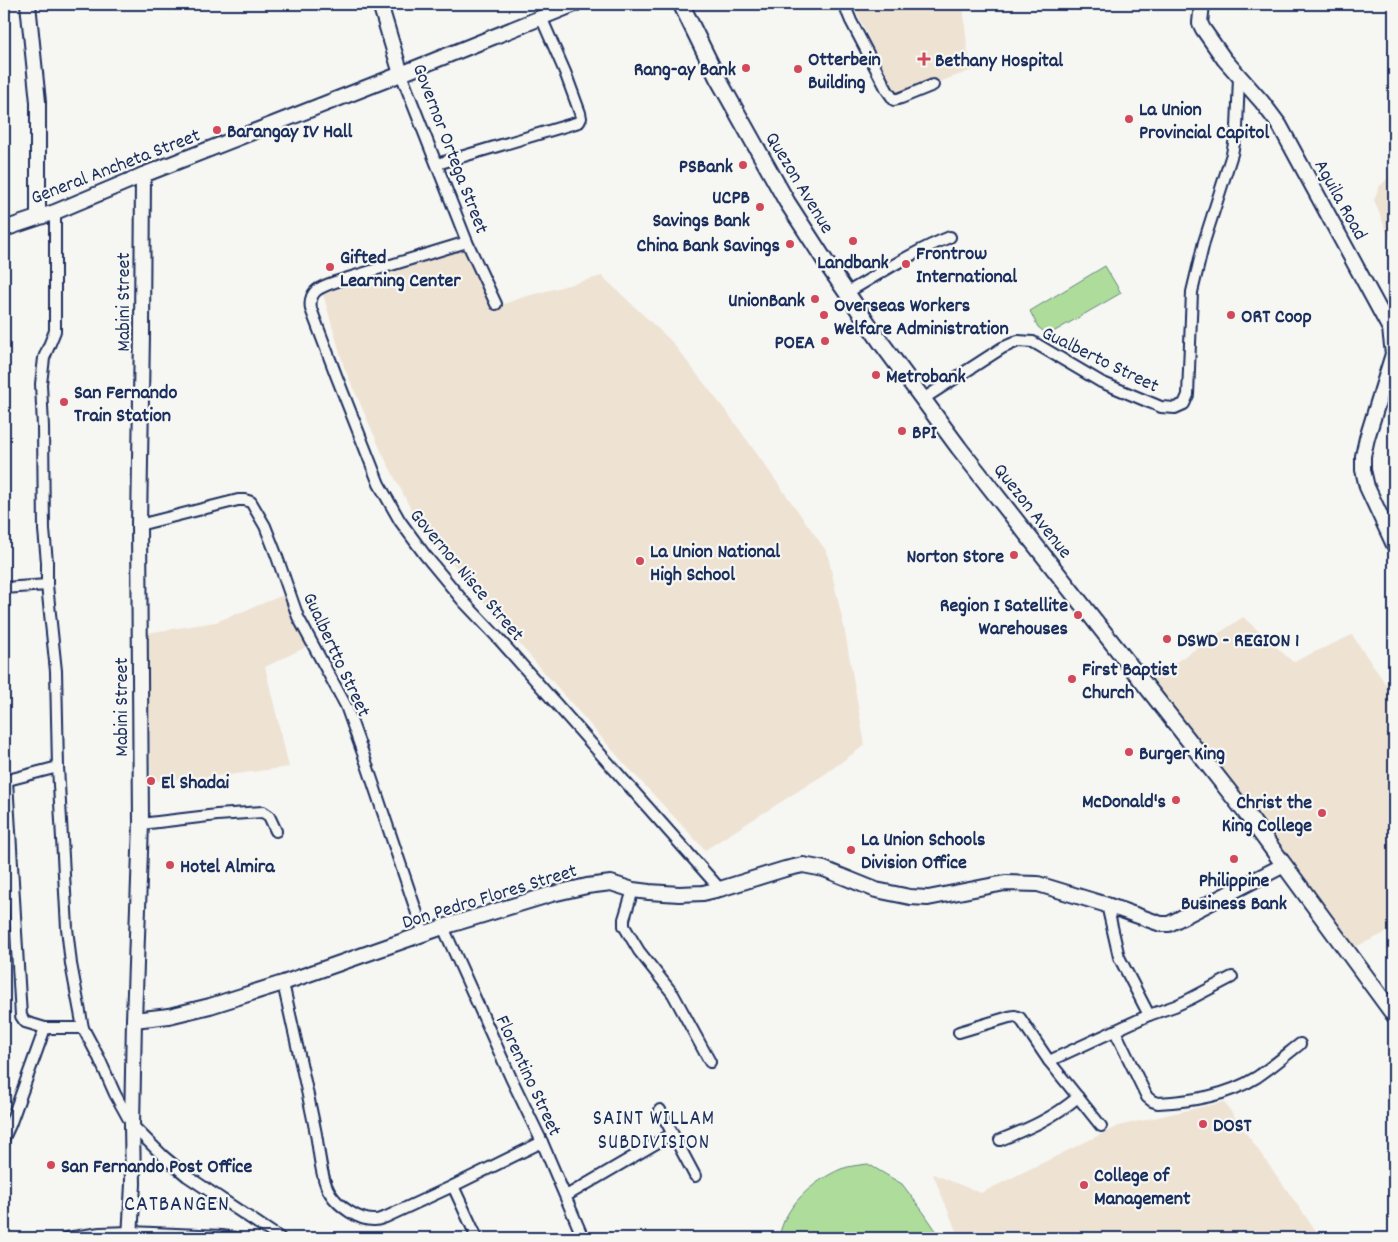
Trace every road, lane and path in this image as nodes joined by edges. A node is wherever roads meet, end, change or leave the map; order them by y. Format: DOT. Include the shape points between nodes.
graph roads {
  1 [pos="28,4"];
  2 [pos="380,4"];
  3 [pos="575,4"];
  4 [pos="681,4"];
  5 [pos="844,4"];
  6 [pos="1202,4"];
  7 [pos="542,17"];
  8 [pos="401,74"];
  9 [pos="1239,76"];
  10 [pos="933,85"];
  11 [pos="437,164"];
  12 [pos="142,175"];
  13 [pos="55,212"];
  14 [pos="38,217"];
  15 [pos="4,229"];
  16 [pos="950,237"];
  17 [pos="467,242"];
  18 [pos="848,292"];
  19 [pos="496,304"];
  20 [pos="923,399"];
  21 [pos="139,525"];
  22 [pos="1394,545"];
  23 [pos="47,585"];
  24 [pos="4,588"];
  25 [pos="58,767"];
  26 [pos="5,781"];
  27 [pos="141,824"];
  28 [pos="276,831"];
  29 [pos="1284,866"];
  30 [pos="633,890"];
  31 [pos="720,890"];
  32 [pos="1107,905"];
  33 [pos="442,927"];
  34 [pos="424,934"];
  35 [pos="1232,976"];
  36 [pos="283,983"];
  37 [pos="1391,1006"];
  38 [pos="1149,1015"];
  39 [pos="134,1020"];
  40 [pos="45,1028"];
  41 [pos="84,1028"];
  42 [pos="1115,1031"];
  43 [pos="959,1032"];
  44 [pos="1300,1044"];
  45 [pos="710,1062"];
  46 [pos="1049,1062"];
  47 [pos="1078,1097"];
  48 [pos="660,1110"];
  49 [pos="132,1125"];
  50 [pos="1101,1126"];
  51 [pos="672,1134"];
  52 [pos="4,1138"];
  53 [pos="1000,1140"];
  54 [pos="542,1142"];
  55 [pos="695,1176"];
  56 [pos="453,1186"];
  57 [pos="566,1196"];
  58 [pos="130,1235"];
  59 [pos="66,1238"];
  60 [pos="235,1238"];
  61 [pos="280,1238"];
  62 [pos="477,1238"];
  63 [pos="583,1238"];
  1 -- 14 [label="street" via="38,102"];
  2 -- 8 [label="street, Governor Ortega Street"];
  3 -- 7 [label="street, General Ancheta Street"];
  4 -- 18 [label="main road, Quezon Avenue" via="717,77 787,202"];
  5 -- 10 [label="street" via="894,100"];
  6 -- 9 [label="street, Aguila Road" via="1200,23 1203,30"];
  7 -- 8 [label="street, General Ancheta Street"];
  7 -- 11 [label="street" via="580,113 579,122"];
  8 -- 11 [label="street, Governor Ortega Street"];
  8 -- 12 [label="street, General Ancheta Street"];
  9 -- 20 [label="street, Gualberto Street" via="1237,128 1232,154 1192,292 1188,395 1184,404 1175,408 1161,407 1100,382 1033,342 1018,340"];
  9 -- 22 [label="street, Aguila Road" via="1280,126 1390,328 1394,354 1367,438 1363,470 1367,487"];
  11 -- 17 [label="street, Governor Ortega Street"];
  12 -- 13 [label="street, General Ancheta Street"];
  12 -- 21 [label="street, Mabini Street"];
  13 -- 14 [label="street, General Ancheta Street"];
  13 -- 23 [label="street" via="55,331 44,358 41,384"];
  14 -- 15 [label="street, General Ancheta Street"];
  16 -- 18 [label="street" via="906,257"];
  17 -- 19 [label="street, Governor Ortega Street"];
  17 -- 31 [label="street, Governor Nisce Street" via="316,290 310,301 311,309 336,375 379,484 420,549"];
  18 -- 20 [label="main road, Quezon Avenue"];
  20 -- 29 [label="main road, Quezon Avenue"];
  21 -- 27 [label="street, Mabini Street"];
  21 -- 34 [label="street, Gualbertto Street" via="238,500 250,502 276,554 298,617 346,706"];
  23 -- 24 [label="street"];
  23 -- 25 [label="street" via="56,671"];
  25 -- 26 [label="street"];
  25 -- 41 [label="street" via="67,928"];
  26 -- 40 [label="street" via="21,1016 25,1022"];
  27 -- 28 [label="street" via="263,812 270,816"];
  27 -- 39 [label="street, Mabini Street"];
  29 -- 32 [label="street, Don Pedro Flores Street" via="1169,924"];
  29 -- 37 [label="main road, Quezon Avenue"];
  30 -- 31 [label="street, Don Pedro Flores Street" via="679,894"];
  30 -- 33 [label="street, Don Pedro Flores Street" via="611,884 587,886"];
  30 -- 45 [label="street" via="624,926 673,994"];
  31 -- 32 [label="street, Don Pedro Flores Street" via="803,865 824,869 876,890 910,897 928,898 1005,883 1038,884"];
  32 -- 38 [label="street" via="1120,956"];
  33 -- 34 [label="street, Don Pedro Flores Street"];
  33 -- 54 [label="street, Florentino Street"];
  34 -- 36 [label="street, Don Pedro Flores Street"];
  35 -- 38 [label="street" via="1182,1003"];
  36 -- 39 [label="street, Don Pedro Flores Street" via="210,1006"];
  36 -- 56 [label="street" via="325,1181 336,1201 359,1216 376,1220"];
  38 -- 42 [label="street"];
  39 -- 49 [label="street, Mabini Street"];
  40 -- 41 [label="street"];
  40 -- 52 [label="street"];
  41 -- 49 [label="street"];
  42 -- 44 [label="street" via="1147,1097 1158,1103 1206,1098 1246,1084"];
  42 -- 46 [label="street"];
  43 -- 46 [label="street" via="1018,1016"];
  46 -- 47 [label="street"];
  47 -- 50 [label="street"];
  47 -- 53 [label="street" via="1053,1116"];
  48 -- 51 [label="street"];
  49 -- 58 [label="street, Mabini Street"];
  49 -- 61 [label="street" via="187,1176"];
  51 -- 55 [label="street"];
  51 -- 57 [label="street"];
  54 -- 56 [label="street"];
  54 -- 57 [label="street, Florentino Street"];
  56 -- 62 [label="street"];
  57 -- 63 [label="street, Florentino Street"];
  58 -- 59 [label="street" via="100,1233"];
  58 -- 60 [label="street"];
}
